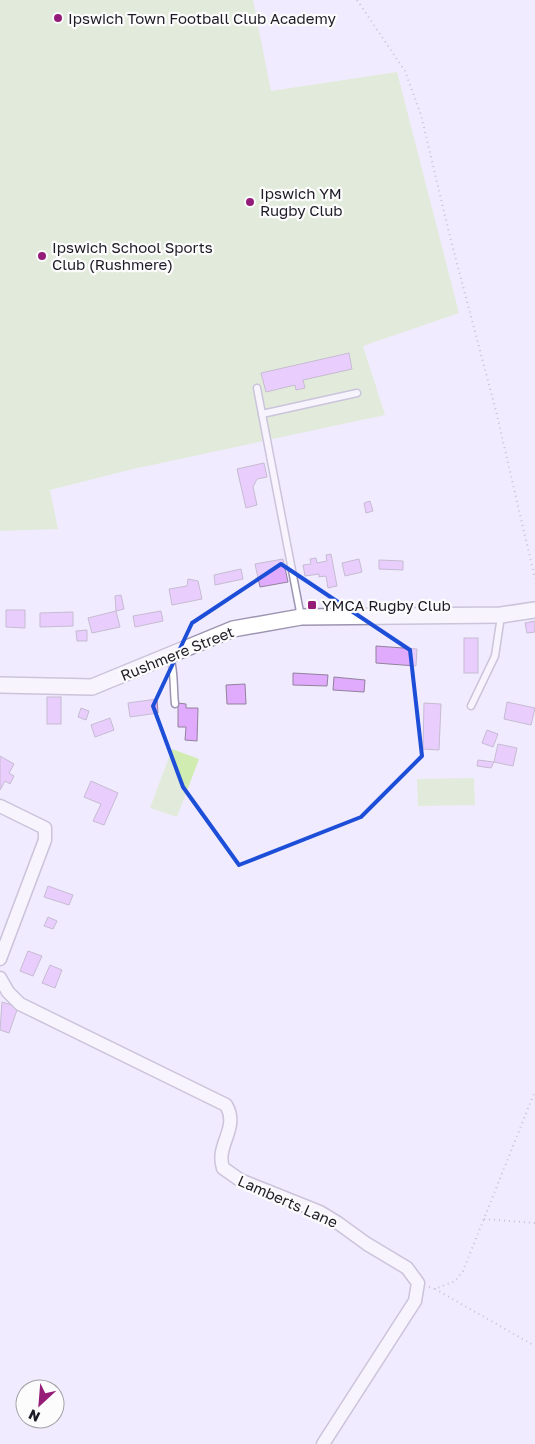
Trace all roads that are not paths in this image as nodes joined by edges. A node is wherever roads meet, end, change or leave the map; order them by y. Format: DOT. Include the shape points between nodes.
graph roads {
  1 [pos="257,388"];
  2 [pos="357,393"];
  3 [pos="262,414"];
  4 [pos="535,610"];
  5 [pos="501,615"];
  6 [pos="301,617"];
  7 [pos="170,655"];
  8 [pos="0,685"];
  9 [pos="175,704"];
  10 [pos="470,706"];
  11 [pos="0,806"];
  12 [pos="0,958"];
  13 [pos="0,978"];
  14 [pos="323,1444"];
  1 -- 3 [label="lane"];
  2 -- 3 [label="lane"];
  3 -- 6 [label="lane"];
  4 -- 5 [label="street, Rushmere Street"];
  5 -- 6 [label="street, Rushmere Street"];
  5 -- 10 [label="lane" via="495,656"];
  6 -- 7 [label="street, Rushmere Street" via="233,629"];
  7 -- 8 [label="street, Rushmere Street" via="92,687"];
  7 -- 9 [label="lane" via="175,673"];
  11 -- 12 [label="street" via="45,828 45,840"];
  13 -- 14 [label="street, Lamberts Lane" via="20,1004 226,1105 232,1121 221,1153 223,1168 240,1180 338,1222 407,1268 418,1282 415,1301"];
}
